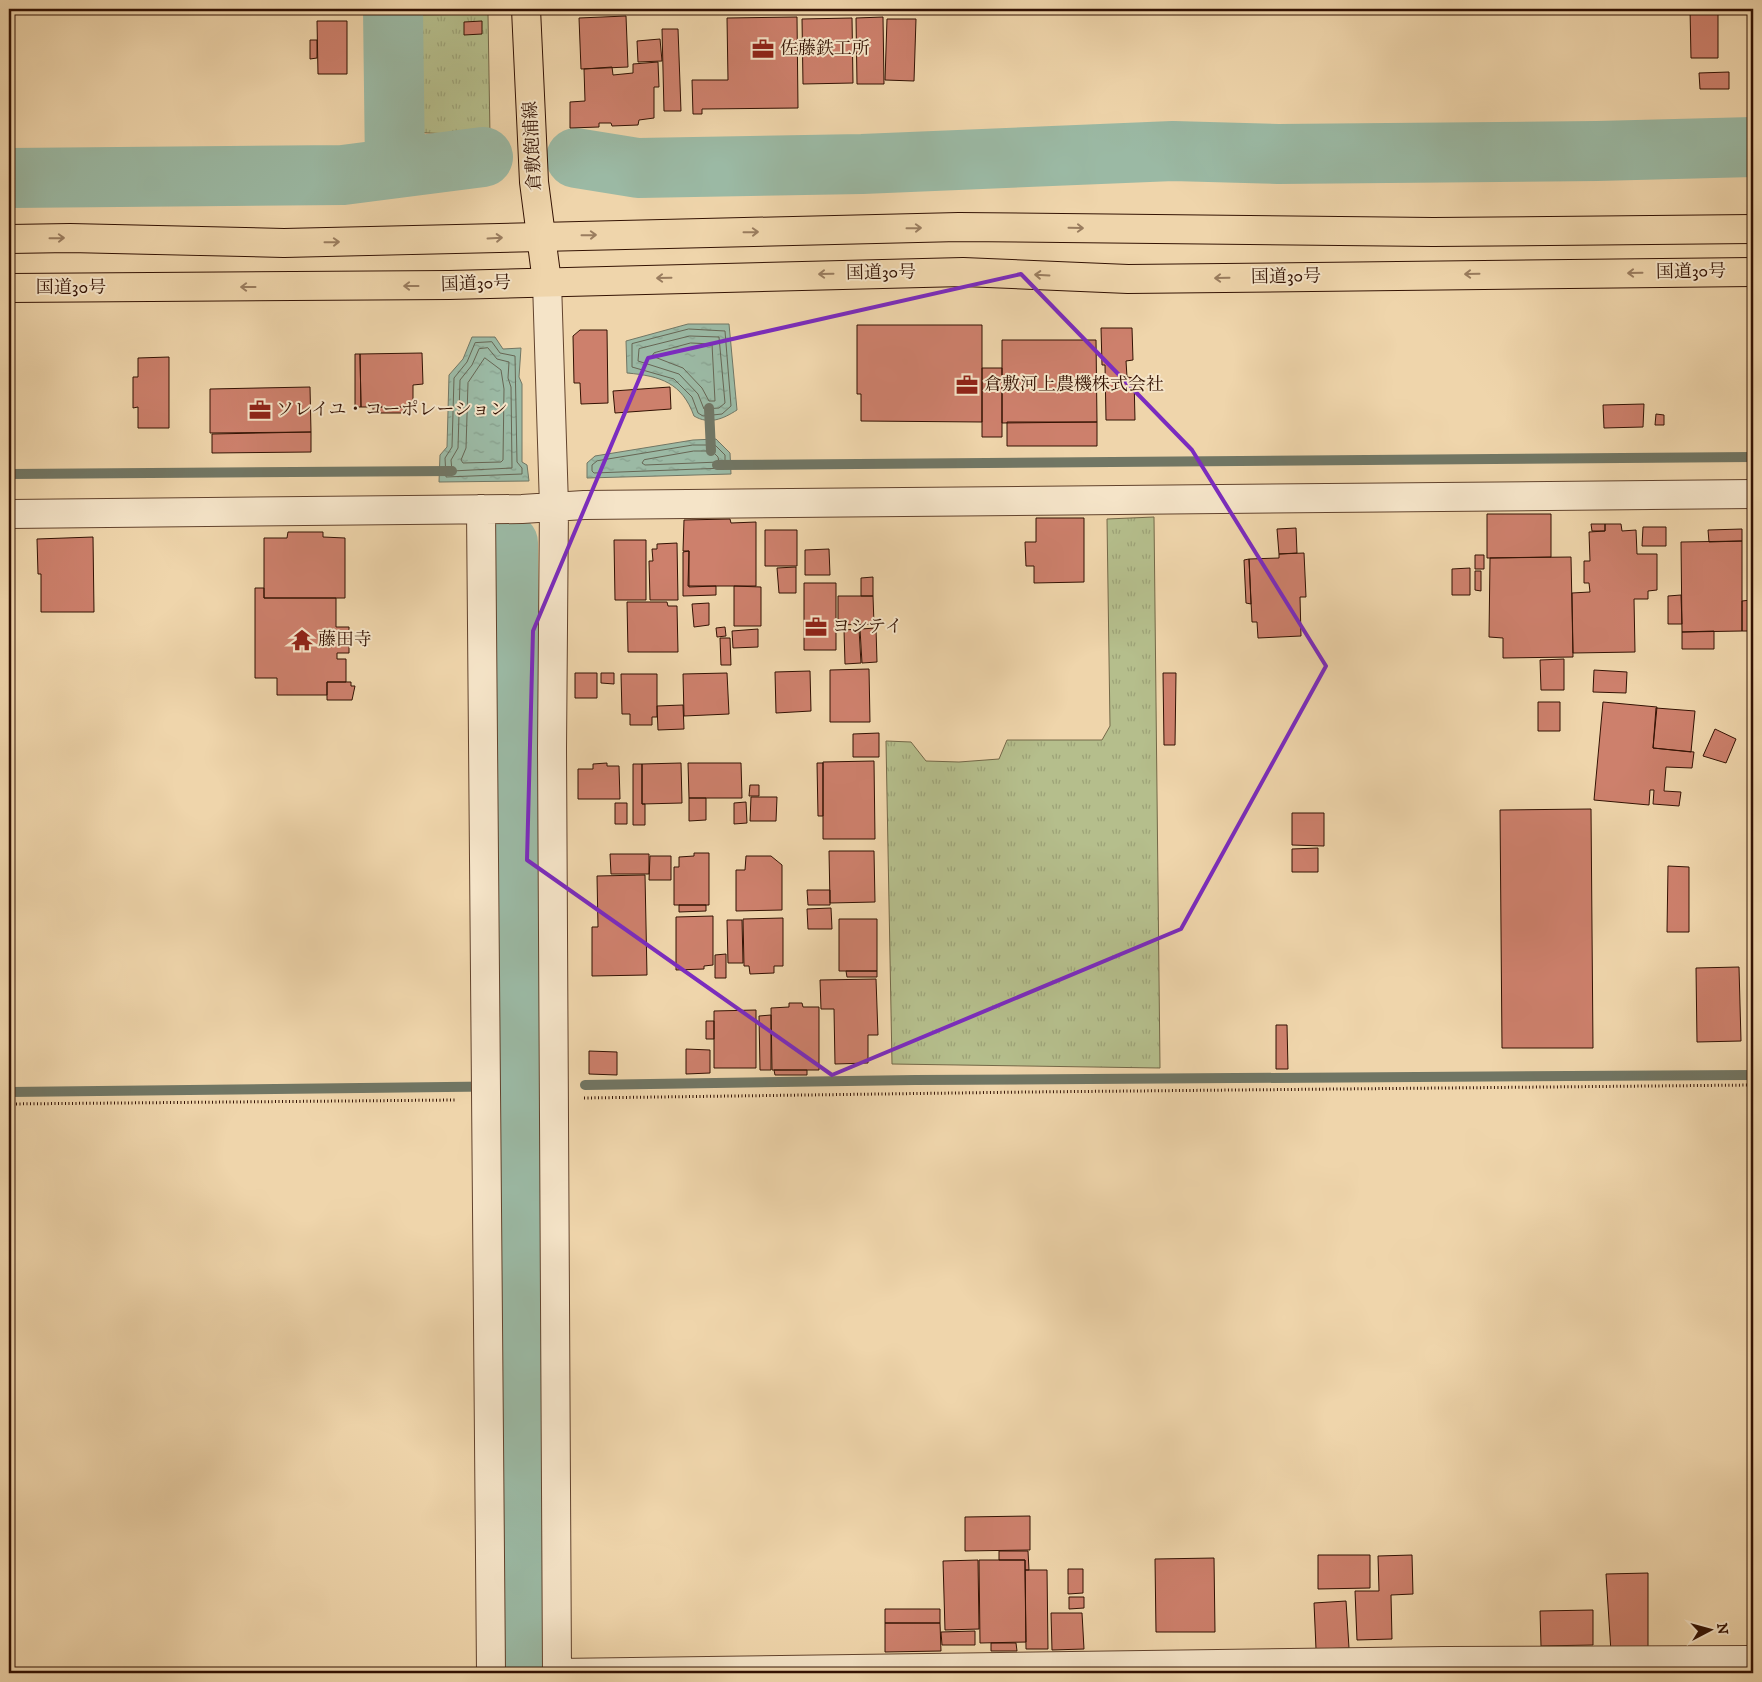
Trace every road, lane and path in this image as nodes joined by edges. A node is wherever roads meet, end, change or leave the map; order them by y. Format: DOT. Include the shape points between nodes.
graph roads {
  1 [pos="526,9"];
  2 [pos="1753,229"];
  3 [pos="540,235"];
  4 [pos="9,239"];
  5 [pos="1753,272"];
  6 [pos="547,282"];
  7 [pos="9,288"];
  8 [pos="1753,494"];
  9 [pos="554,506"];
  10 [pos="481,510"];
  11 [pos="9,514"];
  12 [pos="1753,1086"];
  13 [pos="486,1091"];
  14 [pos="555,1099"];
  15 [pos="9,1104"];
  16 [pos="1753,1660"];
  17 [pos="491,1673"];
  18 [pos="557,1673"];
  1 -- 3 [label="main road, 倉敷飽浦線" via="534,182"];
  3 -- 2 [label="main road, one-way" via="958,227 1432,232"];
  4 -- 3 [label="main road, one-way" via="284,243"];
  3 -- 6 [label="main road, 倉敷飽浦線"];
  5 -- 6 [label="main road, 国道30号, one-way" via="1128,279 963,272"];
  6 -- 7 [label="main road, 国道30号, one-way"];
  6 -- 9 [label="street"];
  8 -- 9 [label="street"];
  9 -- 10 [label="street"];
  9 -- 14 [label="street"];
  10 -- 11 [label="street"];
  10 -- 13 [label="street"];
  12 -- 14 [label="path"];
  13 -- 15 [label="path"];
  13 -- 17 [label="street"];
  14 -- 18 [label="street"];
  16 -- 18 [label="street"];
}
